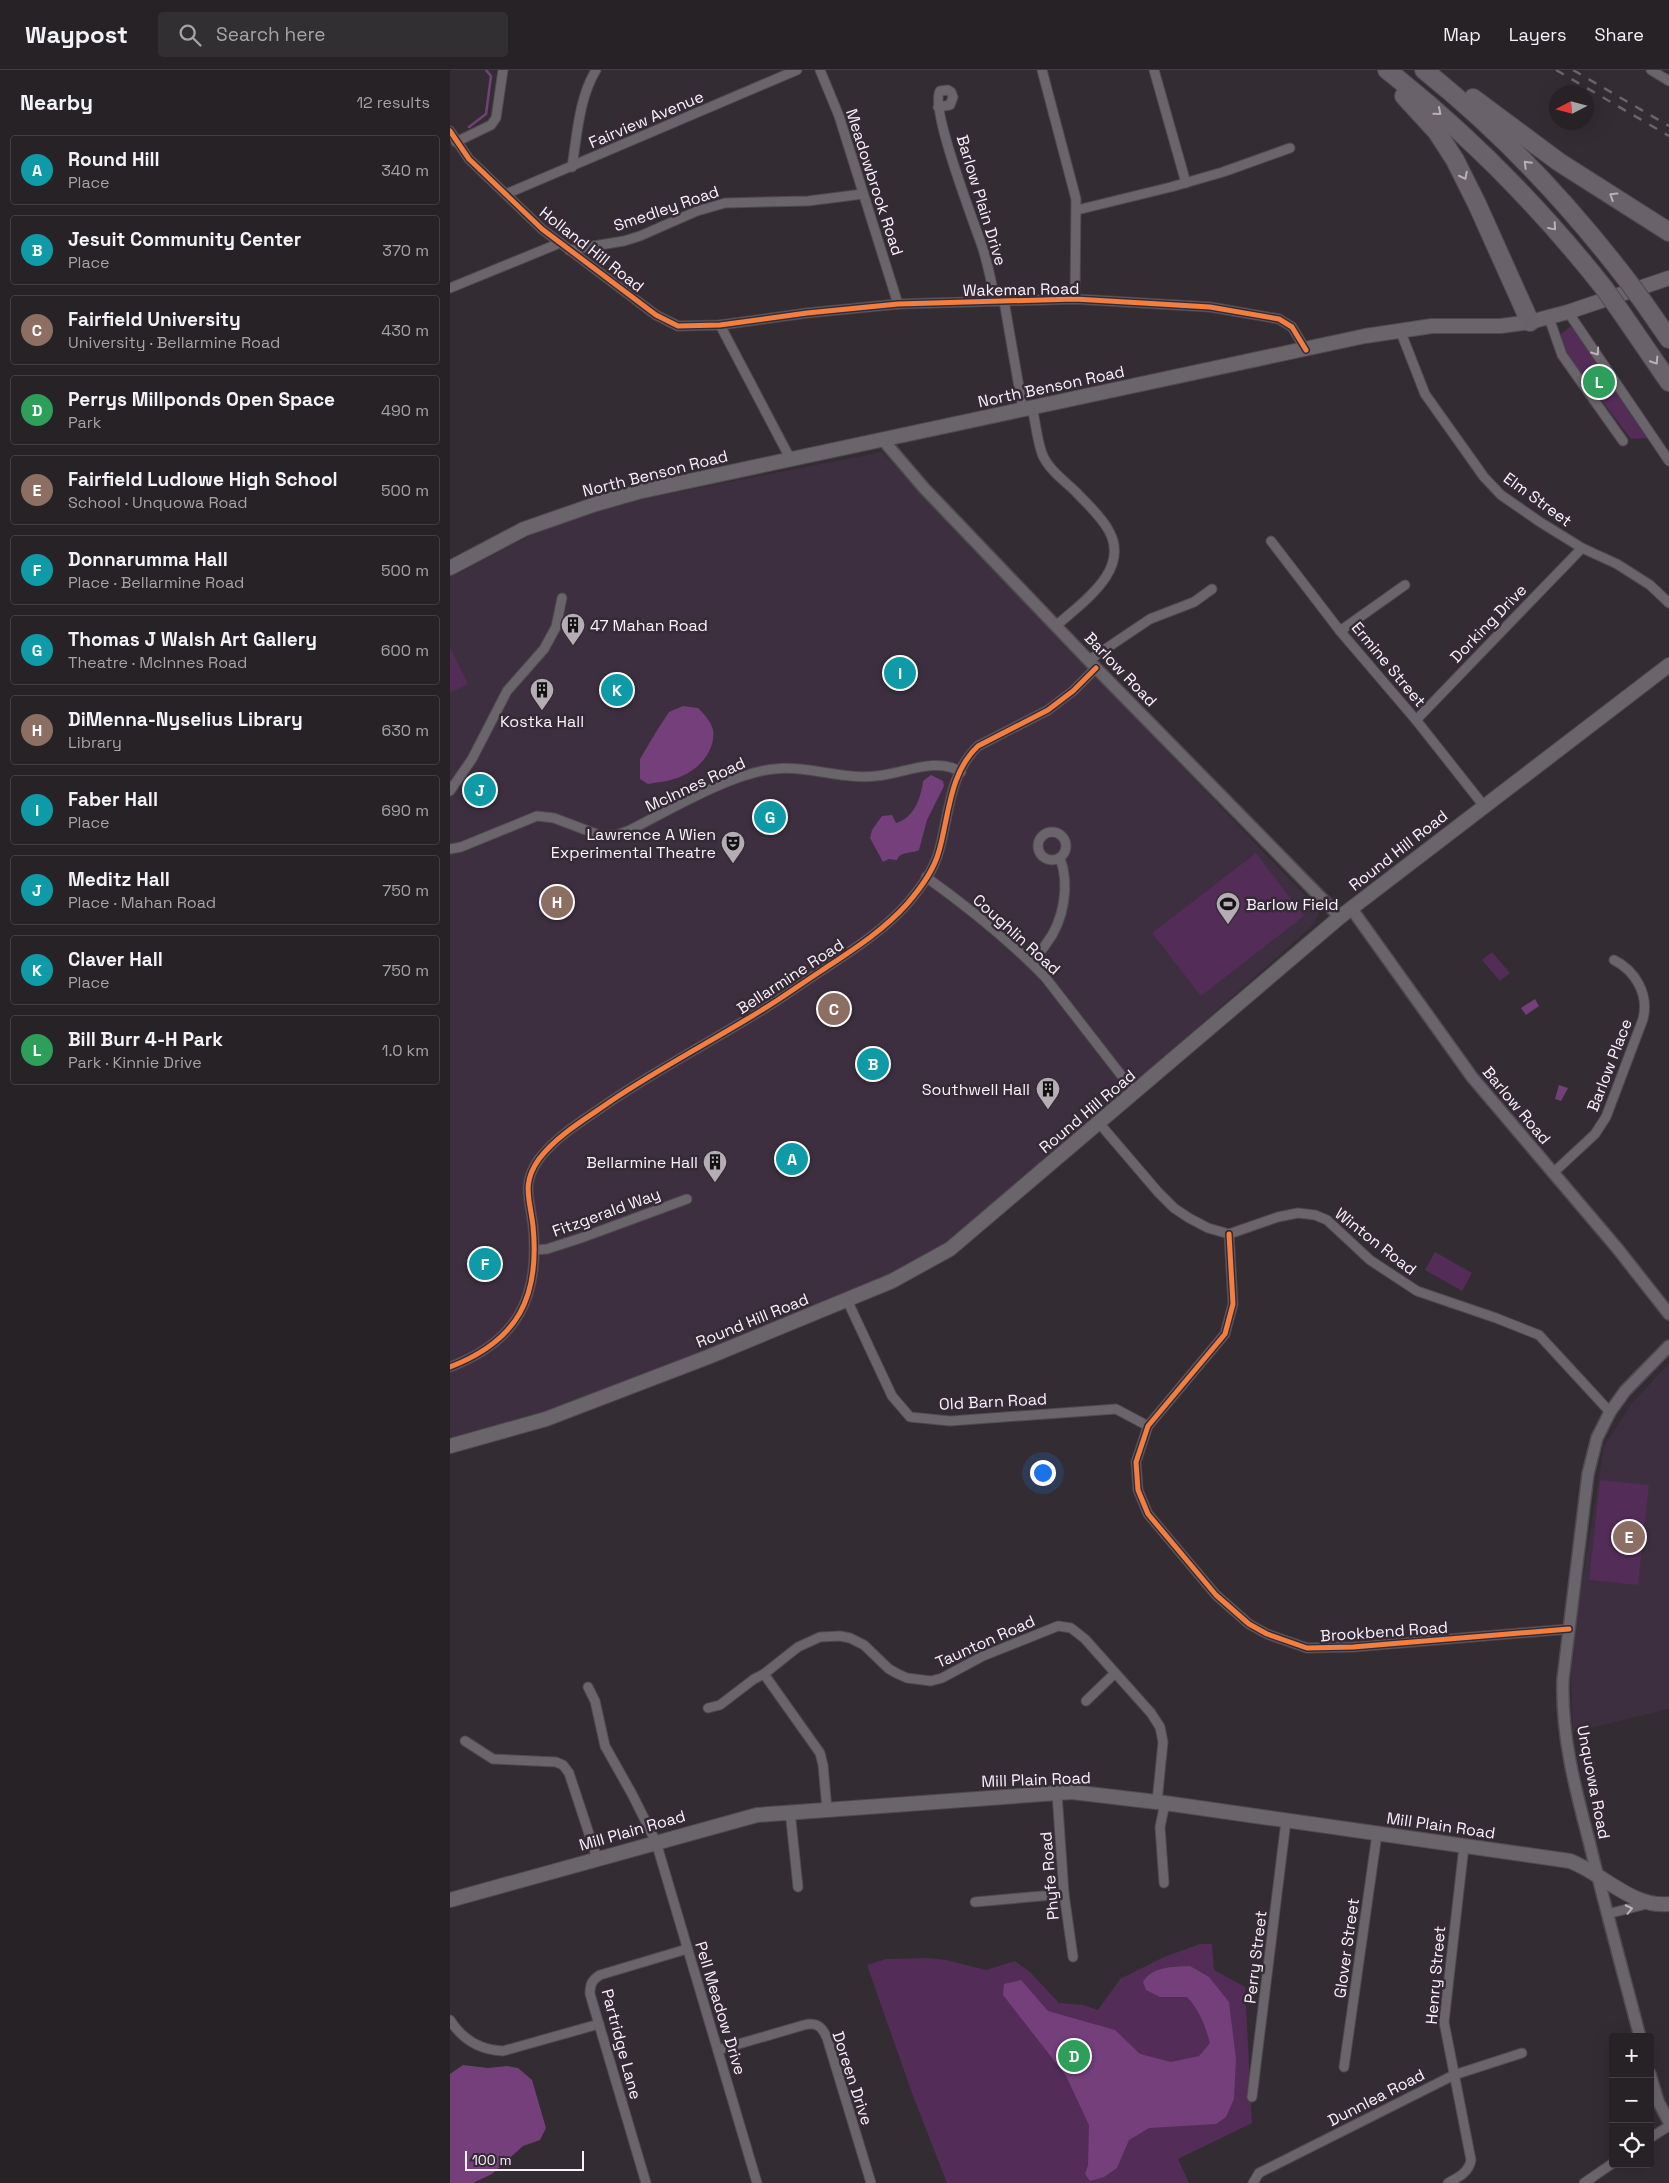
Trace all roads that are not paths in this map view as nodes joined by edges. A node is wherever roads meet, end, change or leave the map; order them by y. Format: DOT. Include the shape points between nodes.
graph roads {
  1 [pos="503,70"];
  2 [pos="596,70"];
  3 [pos="797,70"];
  4 [pos="820,70"];
  5 [pos="1042,70"];
  6 [pos="1154,70"];
  7 [pos="1379,70"];
  8 [pos="1386,70"];
  9 [pos="1424,70"];
  10 [pos="1437,70"];
  11 [pos="1651,70"];
  12 [pos="1666,76"];
  13 [pos="938,107"];
  14 [pos="450,131"];
  15 [pos="456,142"];
  16 [pos="1290,148"];
  17 [pos="572,167"];
  18 [pos="1186,183"];
  19 [pos="506,194"];
  20 [pos="863,194"];
  21 [pos="1632,208"];
  22 [pos="1077,210"];
  23 [pos="1669,226"];
  24 [pos="1669,232"];
  25 [pos="560,243"];
  26 [pos="569,250"];
  27 [pos="1669,278"];
  28 [pos="450,288"];
  29 [pos="1075,299"];
  30 [pos="1000,301"];
  31 [pos="898,304"];
  32 [pos="1568,312"];
  33 [pos="1548,318"];
  34 [pos="1530,322"];
  35 [pos="720,325"];
  36 [pos="1400,330"];
  37 [pos="1669,339"];
  38 [pos="1306,350"];
  39 [pos="1669,382"];
  40 [pos="1028,409"];
  41 [pos="883,440"];
  42 [pos="1622,441"];
  43 [pos="791,460"];
  44 [pos="1669,461"];
  45 [pos="1271,540"];
  46 [pos="1582,548"];
  47 [pos="450,568"];
  48 [pos="1405,585"];
  49 [pos="1212,589"];
  50 [pos="562,598"];
  51 [pos="1669,604"];
  52 [pos="1056,626"];
  53 [pos="1340,631"];
  54 [pos="1092,664"];
  55 [pos="1669,664"];
  56 [pos="1416,720"];
  57 [pos="961,772"];
  58 [pos="450,791"];
  59 [pos="1484,806"];
  60 [pos="450,849"];
  61 [pos="1060,858"];
  62 [pos="926,877"];
  63 [pos="1352,908"];
  64 [pos="1340,917"];
  65 [pos="1614,960"];
  66 [pos="1030,961"];
  67 [pos="1135,1093"];
  68 [pos="1099,1124"];
  69 [pos="1553,1173"];
  70 [pos="687,1199"];
  71 [pos="1229,1234"];
  72 [pos="535,1250"];
  73 [pos="847,1300"];
  74 [pos="1669,1314"];
  75 [pos="1669,1346"];
  76 [pos="450,1367"];
  77 [pos="1610,1412"];
  78 [pos="1148,1426"];
  79 [pos="450,1446"];
  80 [pos="1569,1629"];
  81 [pos="1115,1673"];
  82 [pos="764,1674"];
  83 [pos="588,1686"];
  84 [pos="1086,1701"];
  85 [pos="708,1708"];
  86 [pos="465,1741"];
  87 [pos="1057,1793"];
  88 [pos="1161,1803"];
  89 [pos="827,1809"];
  90 [pos="790,1812"];
  91 [pos="1286,1821"];
  92 [pos="1377,1834"];
  93 [pos="656,1842"];
  94 [pos="1464,1846"];
  95 [pos="597,1858"];
  96 [pos="1597,1874"];
  97 [pos="1164,1883"];
  98 [pos="798,1887"];
  99 [pos="1064,1894"];
  100 [pos="450,1900"];
  101 [pos="975,1902"];
  102 [pos="1651,1903"];
  103 [pos="1669,1904"];
  104 [pos="1607,1914"];
  105 [pos="687,1949"];
  106 [pos="1073,1957"];
  107 [pos="450,2020"];
  108 [pos="599,2024"];
  109 [pos="1639,2033"];
  110 [pos="718,2050"];
  111 [pos="1522,2053"];
  112 [pos="1344,2067"];
  113 [pos="1454,2075"];
  114 [pos="1651,2078"];
  115 [pos="1252,2097"];
  116 [pos="1669,2122"];
  117 [pos="1669,2126"];
  118 [pos="1654,2135"];
  119 [pos="1609,2166"];
  120 [pos="646,2183"];
  121 [pos="757,2183"];
  122 [pos="870,2183"];
  123 [pos="1253,2183"];
  124 [pos="1448,2183"];
  125 [pos="1584,2183"];
  1 -- 15 [label="street" via="496,118 491,124"];
  2 -- 17 [label="street" via="586,92"];
  3 -- 17 [label="street, Fairview Avenue"];
  4 -- 20 [label="street, Meadowbrook Road" via="839,116"];
  5 -- 22 [label="street" via="1073,183"];
  6 -- 18 [label="street"];
  7 -- 34 [label="highway, one-way" via="1437,132 1456,160"];
  8 -- 39 [label="highway, one-way, bridge" via="1429,104 1492,162 1550,224 1604,288"];
  37 -- 9 [label="highway, one-way, bridge" via="1593,237 1534,171"];
  21 -- 10 [label="highway, one-way" via="1534,145"];
  11 -- 12 [label="street"];
  13 -- 30 [label="street, Barlow Plain Drive" via="954,166"];
  14 -- 15 [label="street, Holland Hill Road"];
  15 -- 19 [label="street, Holland Hill Road" via="478,169"];
  16 -- 18 [label="street"];
  17 -- 19 [label="street, Fairview Avenue"];
  18 -- 22 [label="street"];
  19 -- 25 [label="street, Holland Hill Road"];
  20 -- 26 [label="street, Smedley Road" via="808,201 725,203 624,241"];
  20 -- 31 [label="street, Meadowbrook Road"];
  21 -- 23 [label="highway"];
  21 -- 24 [label="highway"];
  22 -- 29 [label="street"];
  25 -- 26 [label="street, Holland Hill Road"];
  25 -- 28 [label="street"];
  26 -- 35 [label="street, Holland Hill Road" via="666,322 678,326"];
  27 -- 32 [label="main road, North Benson Road"];
  29 -- 30 [label="street, Wakeman Road"];
  29 -- 38 [label="street, Wakeman Road" via="1210,307 1279,319 1292,327"];
  30 -- 31 [label="street, Wakeman Road"];
  30 -- 40 [label="street, Barlow Plain Drive"];
  31 -- 35 [label="street, Wakeman Road"];
  32 -- 33 [label="main road, North Benson Road"];
  32 -- 44 [label="street, one-way"];
  33 -- 34 [label="main road, North Benson Road"];
  33 -- 42 [label="street" via="1562,355"];
  34 -- 36 [label="main road, North Benson Road"];
  35 -- 43 [label="street"];
  36 -- 38 [label="main road, North Benson Road"];
  36 -- 46 [label="street, Elm Street" via="1425,394 1484,477 1501,495"];
  38 -- 40 [label="main road, North Benson Road"];
  40 -- 41 [label="main road, North Benson Road"];
  40 -- 52 [label="street, Barlow Plain Drive" via="1043,456 1098,514 1109,531 1114,548 1112,564 1104,582"];
  41 -- 43 [label="main road, North Benson Road"];
  41 -- 52 [label="street, Barlow Road" via="924,488"];
  43 -- 47 [label="main road, North Benson Road" via="596,504 524,529"];
  45 -- 53 [label="street, Ermine Street"];
  46 -- 51 [label="street, Elm Street" via="1617,564 1650,586"];
  46 -- 56 [label="street, Dorking Drive"];
  48 -- 53 [label="street"];
  49 -- 54 [label="street, Bellarmine Road" via="1194,602 1150,619"];
  50 -- 58 [label="street" via="556,628 544,649 512,682 472,759"];
  52 -- 54 [label="street, Barlow Road"];
  53 -- 56 [label="street, Ermine Street"];
  54 -- 57 [label="street, Bellarmine Road" via="1073,691 1048,710 978,746"];
  54 -- 64 [label="street, Barlow Road"];
  55 -- 59 [label="main road, Round Hill Road"];
  56 -- 59 [label="street, Ermine Street"];
  57 -- 60 [label="street, McInnes Road" via="946,766 934,766 873,777 797,769 767,770 736,778 615,835 599,835 554,818 537,816"];
  57 -- 62 [label="street, Bellarmine Road" via="952,791 938,853"];
  59 -- 63 [label="main road, Round Hill Road"];
  61 -- 66 [label="street" via="1064,876 1060,917 1045,946"];
  62 -- 66 [label="street, Coughlin Road" via="956,898"];
  62 -- 72 [label="street, Bellarmine Road" via="907,904 862,944 763,1010 623,1093 543,1154 527,1186"];
  63 -- 64 [label="main road, Round Hill Road"];
  63 -- 69 [label="street, Barlow Road" via="1472,1077"];
  64 -- 67 [label="main road, Round Hill Road"];
  65 -- 69 [label="street, Barlow Place" via="1631,972 1640,989 1643,1019 1606,1117 1595,1134"];
  66 -- 67 [label="street, Coughlin Road" via="1060,994"];
  67 -- 68 [label="main road, Round Hill Road"];
  68 -- 71 [label="street" via="1174,1208 1208,1228"];
  68 -- 73 [label="main road, Round Hill Road" via="950,1250 892,1281"];
  69 -- 74 [label="street, Barlow Road"];
  70 -- 72 [label="street, Fitzgerald Way" via="581,1238"];
  71 -- 77 [label="street, Winton Road" via="1298,1213 1327,1220 1370,1260 1417,1291 1539,1335"];
  71 -- 78 [label="street, Brookbend Road" via="1233,1304 1225,1334"];
  72 -- 76 [label="street, Bellarmine Road" via="522,1312 497,1341 476,1356"];
  73 -- 78 [label="street, Old Barn Road" via="892,1396 910,1417 950,1420 1116,1409"];
  73 -- 79 [label="main road, Round Hill Road" via="588,1404 503,1433"];
  75 -- 77 [label="street, Unquowa Road" via="1638,1376"];
  77 -- 80 [label="street, Unquowa Road" via="1597,1438 1588,1474"];
  78 -- 80 [label="street, Brookbend Road" via="1136,1462 1138,1490 1148,1514 1216,1594 1249,1624 1267,1634 1307,1648 1328,1649"];
  80 -- 96 [label="street, Unquowa Road" via="1562,1698 1568,1755"];
  81 -- 82 [label="street, Taunton Road" via="1078,1632 1063,1626 984,1656 931,1681 907,1678 889,1669 857,1641 840,1636 820,1637 807,1642"];
  81 -- 84 [label="street"];
  81 -- 88 [label="street, Taunton Road" via="1160,1727 1163,1742"];
  82 -- 85 [label="street, Taunton Road" via="720,1705"];
  82 -- 89 [label="street" via="820,1753"];
  83 -- 93 [label="street, Pell Meadow Drive" via="595,1701 605,1746"];
  86 -- 95 [label="street" via="493,1758 563,1765"];
  87 -- 88 [label="main road, Mill Plain Road" via="1087,1793"];
  87 -- 89 [label="main road, Mill Plain Road"];
  87 -- 99 [label="street, Phyfe Road"];
  88 -- 91 [label="main road, Mill Plain Road"];
  88 -- 97 [label="street, Taunton Road"];
  89 -- 90 [label="main road, Mill Plain Road"];
  90 -- 93 [label="main road, Mill Plain Road" via="747,1817"];
  90 -- 98 [label="street"];
  91 -- 92 [label="main road, Mill Plain Road"];
  91 -- 115 [label="street, Perry Street"];
  92 -- 94 [label="main road, Mill Plain Road"];
  92 -- 112 [label="street, Glover Street"];
  93 -- 95 [label="main road, Mill Plain Road"];
  93 -- 105 [label="street, Pell Meadow Drive"];
  94 -- 96 [label="main road, Mill Plain Road" via="1570,1861"];
  94 -- 113 [label="street, Henry Street" via="1444,2017"];
  95 -- 100 [label="main road, Mill Plain Road"];
  96 -- 102 [label="main road, Mill Plain Road" via="1609,1884"];
  96 -- 104 [label="street, Unquowa Road"];
  99 -- 101 [label="street"];
  99 -- 106 [label="street, Phyfe Road"];
  102 -- 103 [label="main road, Mill Plain Road"];
  104 -- 102 [label="street, Mill Plain Road, one-way"];
  104 -- 109 [label="street, Unquowa Road"];
  105 -- 108 [label="street, Partridge Lane" via="594,1979 590,1994"];
  105 -- 110 [label="street, Pell Meadow Drive"];
  107 -- 108 [label="street" via="473,2044 503,2051"];
  108 -- 120 [label="street, Partridge Lane"];
  110 -- 121 [label="street, Pell Meadow Drive"];
  110 -- 122 [label="street, Doreen Drive" via="804,2025 820,2026 827,2038"];
  111 -- 113 [label="street, Dunnlea Road"];
  113 -- 123 [label="street, Dunnlea Road" via="1259,2173"];
  113 -- 124 [label="street, Henry Street" via="1471,2160 1464,2173"];
  114 -- 116 [label="street"];
  117 -- 118 [label="street"];
  119 -- 125 [label="street"];
}
